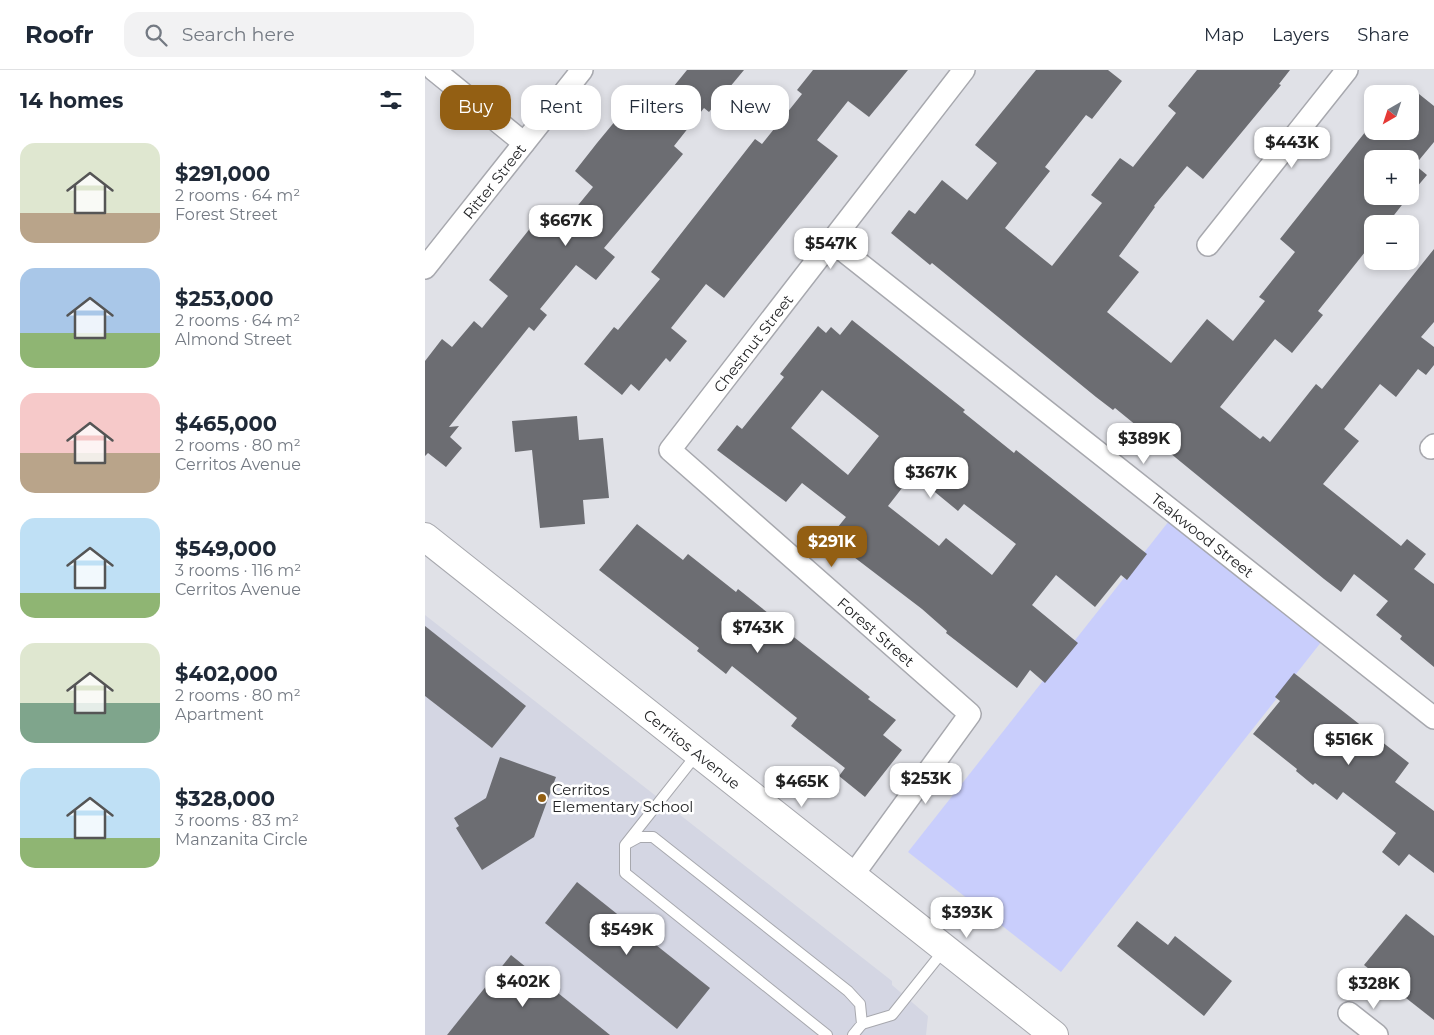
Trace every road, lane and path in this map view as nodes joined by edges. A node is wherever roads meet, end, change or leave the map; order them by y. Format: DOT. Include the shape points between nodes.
graph roads {
  1 [pos="434,70"];
  2 [pos="583,70"];
  3 [pos="964,70"];
  4 [pos="1347,70"];
  5 [pos="524,143"];
  6 [pos="831,241"];
  7 [pos="1208,246"];
  8 [pos="425,268"];
  9 [pos="670,450"];
  10 [pos="425,537"];
  11 [pos="1434,718"];
  12 [pos="698,753"];
  13 [pos="625,845"];
  14 [pos="853,876"];
  15 [pos="945,949"];
  16 [pos="1349,1013"];
  17 [pos="862,1024"];
  18 [pos="827,1035"];
  19 [pos="853,1035"];
  20 [pos="1054,1035"];
  21 [pos="1377,1035"];
  1 -- 5 [label="street"];
  2 -- 5 [label="street, Ritter Street"];
  3 -- 6 [label="street, Chestnut Street"];
  4 -- 7 [label="street"];
  5 -- 8 [label="street, Ritter Street"];
  6 -- 9 [label="street, Chestnut Street"];
  6 -- 11 [label="street, Teakwood Street"];
  9 -- 14 [label="street, Forest Street" via="970,714"];
  10 -- 12 [label="main road, Cerritos Avenue"];
  12 -- 13 [label="lane"];
  12 -- 14 [label="main road, Cerritos Avenue"];
  13 -- 17 [label="lane" via="639,837 653,837 848,991 860,1004"];
  13 -- 18 [label="lane" via="625,873"];
  14 -- 15 [label="main road, Cerritos Avenue"];
  15 -- 17 [label="lane" via="892,1015"];
  15 -- 20 [label="main road, Cerritos Avenue"];
  16 -- 21 [label="street"];
  17 -- 19 [label="lane"];
}
